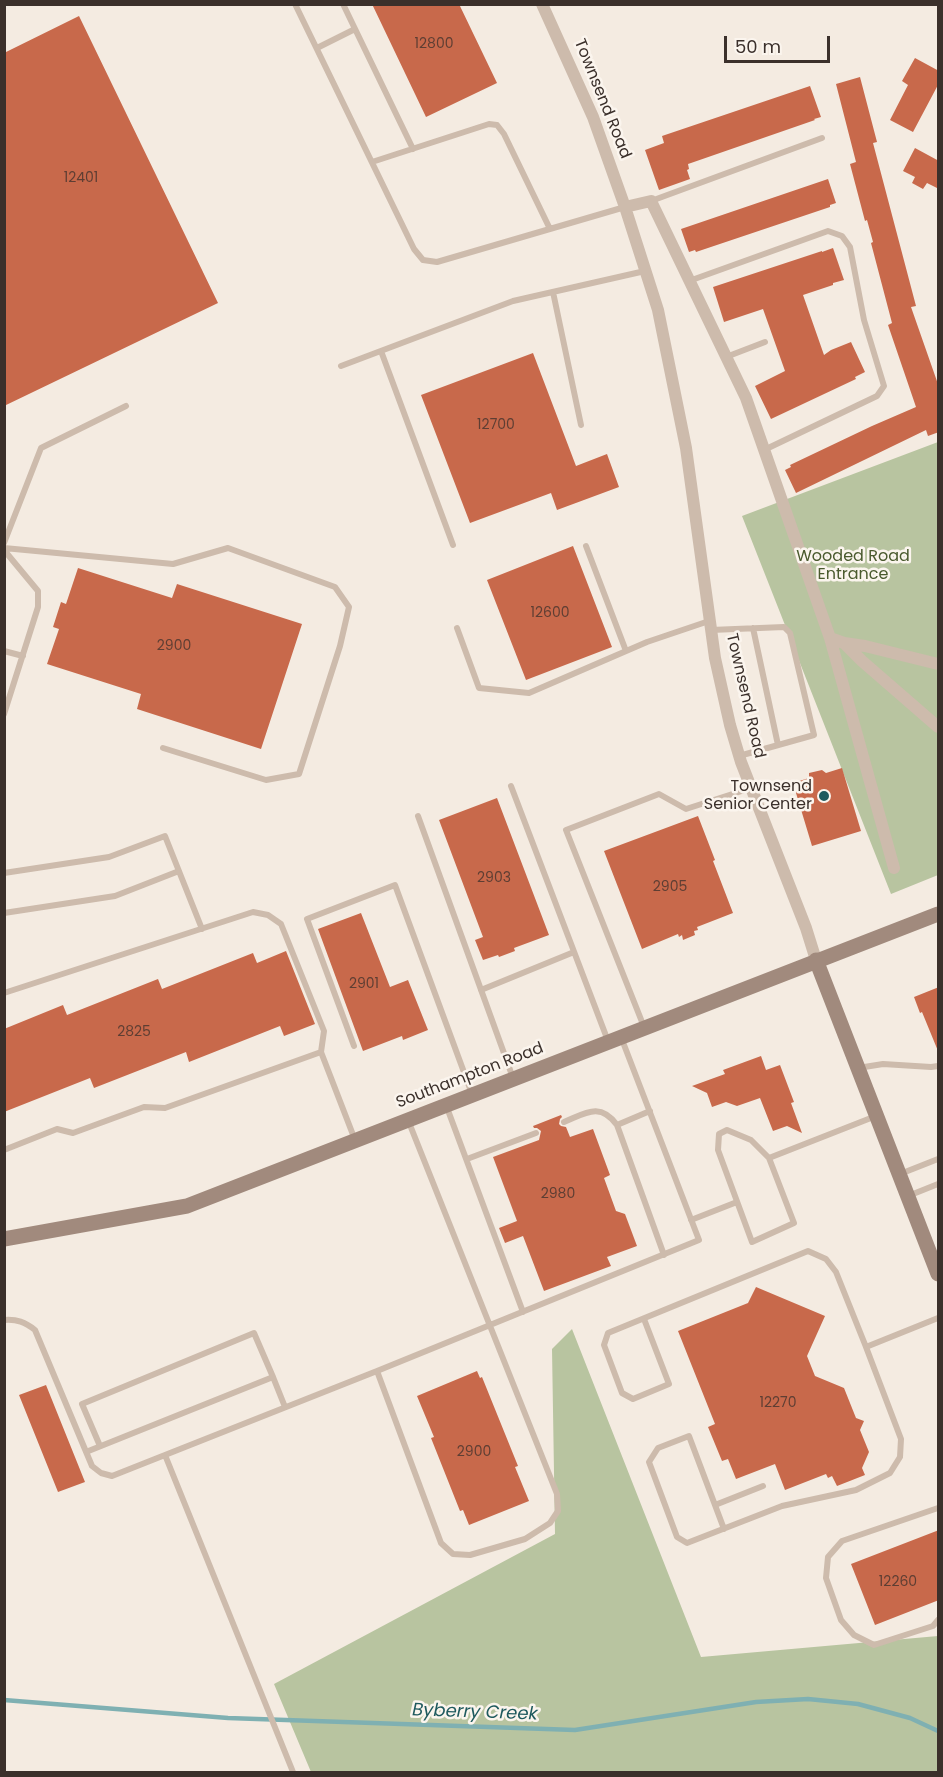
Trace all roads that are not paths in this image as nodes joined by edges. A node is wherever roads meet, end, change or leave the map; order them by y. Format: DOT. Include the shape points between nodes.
graph roads {
  1 [pos="295,4"];
  2 [pos="343,4"];
  3 [pos="542,4"];
  4 [pos="355,29"];
  5 [pos="317,48"];
  6 [pos="822,138"];
  7 [pos="413,149"];
  8 [pos="372,162"];
  9 [pos="651,201"];
  10 [pos="625,207"];
  11 [pos="549,229"];
  12 [pos="645,271"];
  13 [pos="689,281"];
  14 [pos="553,292"];
  15 [pos="765,342"];
  16 [pos="381,351"];
  17 [pos="726,357"];
  18 [pos="341,366"];
  19 [pos="126,406"];
  20 [pos="581,425"];
  21 [pos="764,450"];
  22 [pos="4,543"];
  23 [pos="453,545"];
  24 [pos="586,546"];
  25 [pos="4,549"];
  26 [pos="710,626"];
  27 [pos="457,628"];
  28 [pos="753,628"];
  29 [pos="830,638"];
  30 [pos="844,643"];
  31 [pos="4,651"];
  32 [pos="626,651"];
  33 [pos="22,656"];
  34 [pos="939,664"];
  35 [pos="4,714"];
  36 [pos="939,727"];
  37 [pos="778,745"];
  38 [pos="163,748"];
  39 [pos="739,756"];
  40 [pos="511,786"];
  41 [pos="751,788"];
  42 [pos="418,816"];
  43 [pos="894,868"];
  44 [pos="179,872"];
  45 [pos="4,873"];
  46 [pos="4,913"];
  47 [pos="939,914"];
  48 [pos="202,929"];
  49 [pos="574,952"];
  50 [pos="816,960"];
  51 [pos="481,990"];
  52 [pos="4,993"];
  53 [pos="644,1028"];
  54 [pos="615,1039"];
  55 [pos="354,1046"];
  56 [pos="321,1052"];
  57 [pos="939,1066"];
  58 [pos="858,1068"];
  59 [pos="514,1078"];
  60 [pos="472,1095"];
  61 [pos="446,1105"];
  62 [pos="650,1111"];
  63 [pos="876,1116"];
  64 [pos="408,1120"];
  65 [pos="564,1122"];
  66 [pos="616,1125"];
  67 [pos="536,1132"];
  68 [pos="356,1140"];
  69 [pos="4,1150"];
  70 [pos="769,1158"];
  71 [pos="939,1159"];
  72 [pos="467,1160"];
  73 [pos="899,1175"];
  74 [pos="939,1184"];
  75 [pos="908,1196"];
  76 [pos="737,1202"];
  77 [pos="692,1220"];
  78 [pos="4,1239"];
  79 [pos="663,1255"];
  80 [pos="939,1274"];
  81 [pos="523,1312"];
  82 [pos="939,1317"];
  83 [pos="644,1319"];
  84 [pos="4,1320"];
  85 [pos="490,1325"];
  86 [pos="866,1347"];
  87 [pos="377,1371"];
  88 [pos="273,1377"];
  89 [pos="285,1407"];
  90 [pos="100,1446"];
  91 [pos="86,1452"];
  92 [pos="165,1455"];
  93 [pos="763,1486"];
  94 [pos="715,1505"];
  95 [pos="939,1508"];
  96 [pos="724,1529"];
  97 [pos="939,1620"];
  98 [pos="293,1773"];
  1 -- 5 [label="lane"];
  2 -- 4 [label="lane"];
  3 -- 10 [label="street, Townsend Road" via="593,117"];
  4 -- 5 [label="lane"];
  4 -- 7 [label="lane"];
  5 -- 8 [label="lane"];
  6 -- 9 [label="lane"];
  7 -- 8 [label="lane"];
  7 -- 11 [label="lane" via="489,124 497,125"];
  8 -- 11 [label="lane" via="423,260 437,262"];
  9 -- 10 [label="street"];
  9 -- 13 [label="street"];
  10 -- 11 [label="lane"];
  10 -- 12 [label="street, Townsend Road"];
  12 -- 14 [label="lane"];
  12 -- 26 [label="street, Townsend Road" via="658,310 686,448"];
  13 -- 17 [label="street"];
  13 -- 21 [label="lane" via="828,231 842,236 850,247 864,320 884,386 877,396"];
  14 -- 16 [label="lane" via="513,301"];
  14 -- 20 [label="lane"];
  15 -- 17 [label="lane"];
  16 -- 18 [label="lane"];
  16 -- 23 [label="lane"];
  17 -- 21 [label="street" via="746,398"];
  19 -- 22 [label="lane" via="41,447"];
  21 -- 29 [label="street"];
  24 -- 32 [label="lane"];
  25 -- 33 [label="lane" via="38,591 38,607"];
  25 -- 38 [label="lane" via="173,564 228,548 335,587 349,607 299,774 266,780"];
  26 -- 28 [label="lane"];
  26 -- 32 [label="lane"];
  26 -- 39 [label="street, Townsend Road"];
  27 -- 32 [label="lane" via="479,688 529,693"];
  28 -- 37 [label="lane"];
  28 -- 37 [label="lane" via="784,627 790,633 814,735"];
  29 -- 30 [label="street"];
  29 -- 43 [label="street"];
  30 -- 34 [label="street"];
  30 -- 36 [label="street"];
  31 -- 33 [label="lane"];
  33 -- 35 [label="lane"];
  37 -- 39 [label="lane"];
  39 -- 41 [label="street, Townsend Road"];
  40 -- 49 [label="lane"];
  41 -- 50 [label="street, Townsend Road"];
  41 -- 53 [label="lane" via="686,809 659,794 566,831"];
  42 -- 51 [label="lane"];
  44 -- 45 [label="lane" via="165,836 109,857"];
  44 -- 46 [label="lane" via="115,896"];
  44 -- 48 [label="lane"];
  47 -- 50 [label="street, Southampton Road"];
  48 -- 52 [label="lane"];
  48 -- 56 [label="lane" via="253,912 268,915 281,924 324,1031"];
  49 -- 51 [label="lane"];
  49 -- 54 [label="lane"];
  50 -- 53 [label="street, Southampton Road"];
  50 -- 58 [label="street, Townsend Road"];
  51 -- 59 [label="lane"];
  53 -- 54 [label="street, Southampton Road"];
  54 -- 59 [label="street, Southampton Road"];
  54 -- 62 [label="lane"];
  55 -- 60 [label="lane" via="307,919 395,885"];
  56 -- 68 [label="lane"];
  56 -- 69 [label="lane" via="165,1108 144,1107 74,1133 57,1129"];
  57 -- 58 [label="lane" via="883,1064"];
  58 -- 63 [label="street, Townsend Road"];
  59 -- 60 [label="street, Southampton Road"];
  60 -- 61 [label="street, Southampton Road"];
  61 -- 64 [label="street, Southampton Road"];
  61 -- 72 [label="lane"];
  62 -- 66 [label="lane"];
  62 -- 77 [label="lane"];
  63 -- 70 [label="lane"];
  63 -- 73 [label="street, Townsend Road"];
  64 -- 68 [label="street, Southampton Road"];
  64 -- 85 [label="lane"];
  65 -- 66 [label="lane" via="598,1111 609,1115"];
  66 -- 79 [label="lane"];
  67 -- 72 [label="lane"];
  68 -- 78 [label="street, Southampton Road" via="187,1206"];
  70 -- 76 [label="lane" via="751,1140 727,1130 719,1134 718,1150"];
  70 -- 76 [label="lane" via="794,1223 752,1242"];
  71 -- 73 [label="lane"];
  72 -- 81 [label="lane"];
  73 -- 75 [label="street, Townsend Road"];
  74 -- 75 [label="lane"];
  75 -- 80 [label="street, Townsend Road"];
  76 -- 77 [label="lane"];
  77 -- 79 [label="lane" via="699,1240"];
  79 -- 81 [label="lane"];
  81 -- 85 [label="lane"];
  82 -- 86 [label="lane"];
  83 -- 83 [label="lane" via="608,1334 604,1345 622,1392 633,1399 669,1384"];
  83 -- 86 [label="lane" via="808,1251 826,1259 836,1272"];
  84 -- 91 [label="lane" via="16,1319 35,1330"];
  85 -- 87 [label="lane"];
  85 -- 87 [label="lane" via="557,1494 558,1511 550,1523 525,1539 470,1555 453,1554 441,1543"];
  86 -- 96 [label="lane" via="901,1439 900,1457 890,1473 856,1490 782,1506"];
  87 -- 89 [label="lane"];
  88 -- 89 [label="lane"];
  88 -- 90 [label="lane"];
  88 -- 90 [label="lane" via="254,1333 82,1404"];
  89 -- 92 [label="lane"];
  90 -- 91 [label="lane"];
  91 -- 92 [label="lane" via="92,1466 111,1476"];
  92 -- 98 [label="lane"];
  93 -- 94 [label="lane"];
  94 -- 96 [label="lane"];
  94 -- 96 [label="lane" via="689,1436 658,1448 649,1462 677,1537 687,1543"];
  95 -- 97 [label="lane" via="842,1540 828,1557 826,1578 841,1620 854,1635 874,1645 933,1626"];
}
